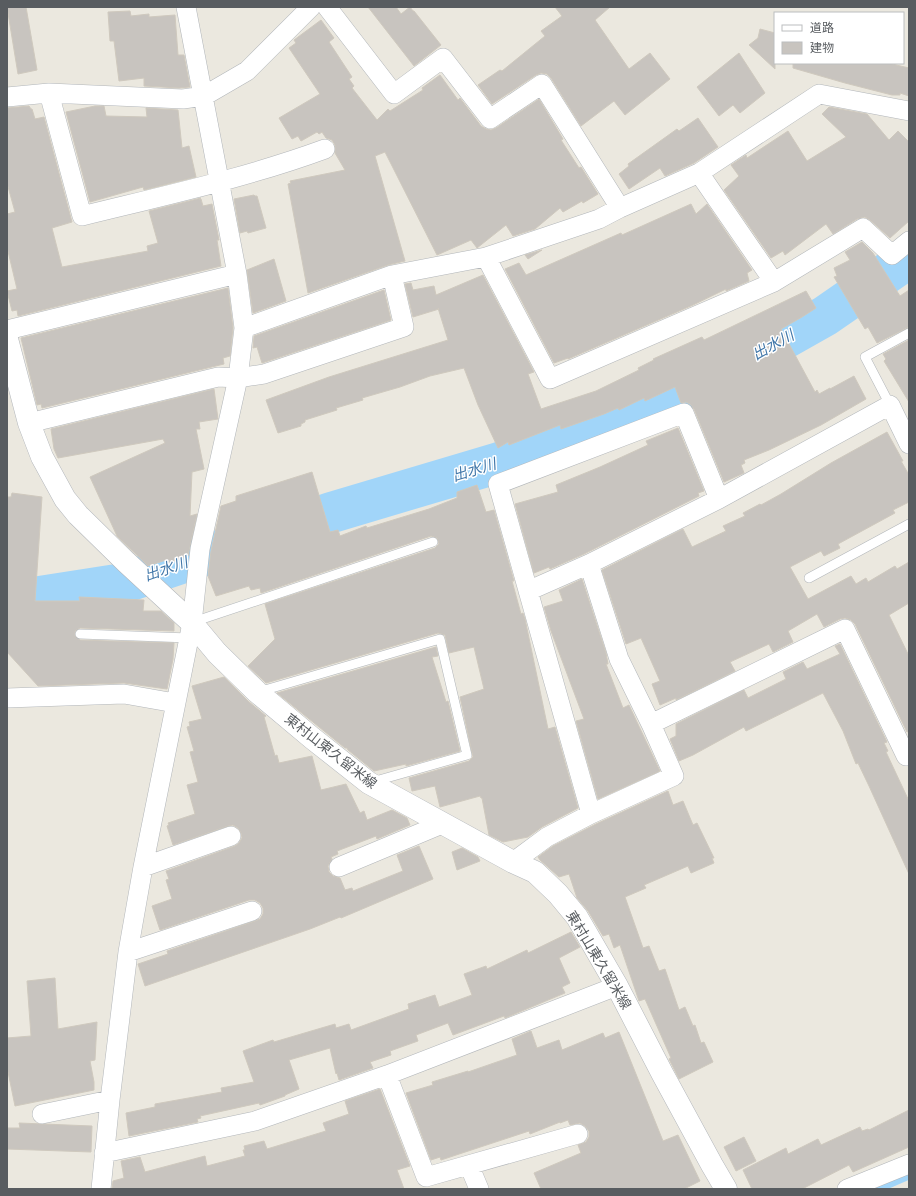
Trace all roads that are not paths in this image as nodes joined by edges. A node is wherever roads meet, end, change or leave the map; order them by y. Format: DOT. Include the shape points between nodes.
graph roads {
  1 [pos="186,7"];
  2 [pos="311,7"];
  3 [pos="327,7"];
  4 [pos="49,93"];
  5 [pos="7,95"];
  6 [pos="204,96"];
  7 [pos="909,111"];
  8 [pos="325,149"];
  9 [pos="699,174"];
  10 [pos="219,182"];
  11 [pos="620,208"];
  12 [pos="909,241"];
  13 [pos="486,257"];
  14 [pos="237,274"];
  15 [pos="392,275"];
  16 [pos="774,282"];
  17 [pos="244,328"];
  18 [pos="7,330"];
  19 [pos="909,333"];
  20 [pos="7,339"];
  21 [pos="238,378"];
  22 [pos="890,406"];
  23 [pos="29,423"];
  24 [pos="909,444"];
  25 [pos="719,499"];
  26 [pos="909,524"];
  27 [pos="433,542"];
  28 [pos="589,564"];
  29 [pos="809,578"];
  30 [pos="528,591"];
  31 [pos="190,630"];
  32 [pos="80,634"];
  33 [pos="257,692"];
  34 [pos="7,698"];
  35 [pos="175,703"];
  36 [pos="651,724"];
  37 [pos="908,758"];
  38 [pos="368,783"];
  39 [pos="591,814"];
  40 [pos="442,824"];
  41 [pos="231,836"];
  42 [pos="513,862"];
  43 [pos="143,866"];
  44 [pos="339,867"];
  45 [pos="252,911"];
  46 [pos="128,952"];
  47 [pos="617,986"];
  48 [pos="387,1075"];
  49 [pos="110,1100"];
  50 [pos="42,1114"];
  51 [pos="578,1134"];
  52 [pos="104,1153"];
  53 [pos="909,1164"];
  54 [pos="468,1165"];
  55 [pos="101,1189"];
  56 [pos="479,1189"];
  57 [pos="726,1189"];
  58 [pos="848,1189"];
  1 -- 6 [label="street"];
  2 -- 6 [label="street" via="247,71"];
  3 -- 11 [label="street" via="394,94 443,58 490,119 542,84"];
  4 -- 5 [label="street"];
  4 -- 6 [label="street" via="183,99"];
  4 -- 10 [label="street" via="82,216"];
  6 -- 10 [label="street"];
  7 -- 9 [label="street" via="819,94"];
  8 -- 10 [label="street"];
  9 -- 11 [label="street"];
  9 -- 16 [label="street"];
  10 -- 14 [label="street"];
  11 -- 13 [label="street" via="599,219"];
  12 -- 16 [label="street" via="892,255 863,228"];
  13 -- 15 [label="street"];
  13 -- 16 [label="street" via="550,379"];
  14 -- 17 [label="street"];
  14 -- 18 [label="street"];
  15 -- 17 [label="street"];
  15 -- 21 [label="street" via="404,327 264,374"];
  17 -- 21 [label="street"];
  19 -- 22 [label="lane" via="865,357"];
  20 -- 23 [label="main road, 東村山東久留米線"];
  21 -- 23 [label="street" via="218,377"];
  21 -- 31 [label="street" via="199,558"];
  22 -- 24 [label="street"];
  22 -- 25 [label="street"];
  23 -- 31 [label="main road, 東村山東久留米線" via="42,457 65,498 78,515 149,583"];
  25 -- 28 [label="street"];
  25 -- 30 [label="street" via="684,413 498,484"];
  26 -- 29 [label="lane"];
  27 -- 31 [label="lane"];
  28 -- 30 [label="street"];
  28 -- 36 [label="street" via="619,659"];
  30 -- 39 [label="street"];
  31 -- 32 [label="lane"];
  31 -- 33 [label="main road, 東村山東久留米線"];
  31 -- 35 [label="street"];
  33 -- 38 [label="main road, 東村山東久留米線"];
  33 -- 38 [label="lane" via="440,639 467,756"];
  34 -- 35 [label="street" via="124,694"];
  35 -- 43 [label="street"];
  36 -- 37 [label="street" via="845,629"];
  36 -- 39 [label="street" via="674,776"];
  38 -- 40 [label="main road, 東村山東久留米線"];
  39 -- 42 [label="street" via="547,837"];
  40 -- 42 [label="main road, 東村山東久留米線"];
  40 -- 44 [label="street"];
  41 -- 43 [label="street"];
  42 -- 47 [label="main road, 東村山東久留米線" via="535,872 558,894 577,917"];
  43 -- 46 [label="street"];
  45 -- 46 [label="street"];
  46 -- 49 [label="street"];
  47 -- 48 [label="street"];
  47 -- 57 [label="main road, 東村山東久留米線"];
  48 -- 52 [label="street" via="255,1121"];
  48 -- 54 [label="street" via="426,1177"];
  49 -- 50 [label="street"];
  49 -- 52 [label="street"];
  51 -- 54 [label="street"];
  52 -- 55 [label="street"];
  53 -- 58 [label="street"];
  54 -- 56 [label="street"];
}
